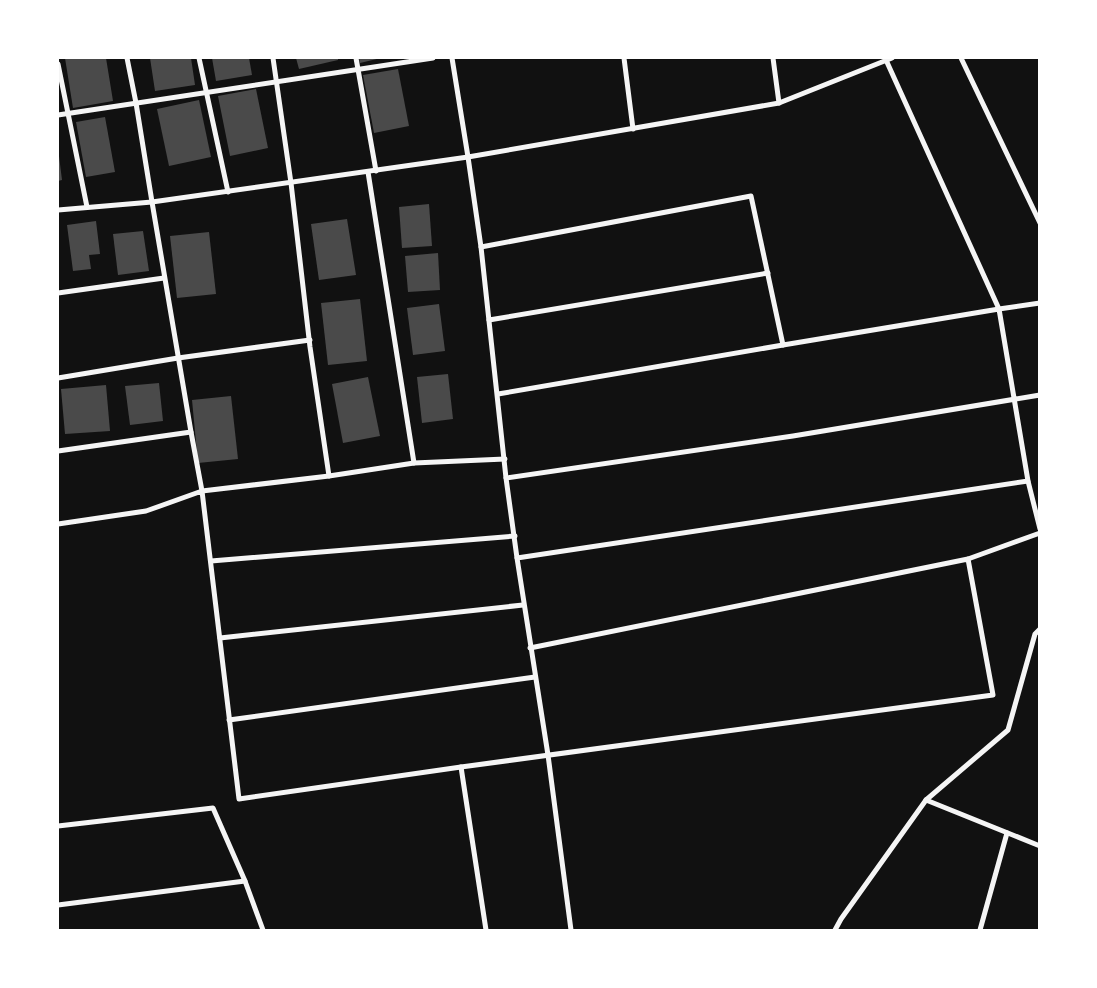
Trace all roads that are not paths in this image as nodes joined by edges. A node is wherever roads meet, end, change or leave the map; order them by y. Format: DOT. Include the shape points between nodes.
graph roads {
  1 [pos="127,58"];
  2 [pos="199,58"];
  3 [pos="273,58"];
  4 [pos="356,58"];
  5 [pos="433,58"];
  6 [pos="452,58"];
  7 [pos="624,58"];
  8 [pos="773,58"];
  9 [pos="892,58"];
  10 [pos="961,58"];
  11 [pos="886,60"];
  12 [pos="58,64"];
  13 [pos="358,69"];
  14 [pos="276,81"];
  15 [pos="206,92"];
  16 [pos="136,103"];
  17 [pos="779,103"];
  18 [pos="68,113"];
  19 [pos="58,115"];
  20 [pos="633,129"];
  21 [pos="468,157"];
  22 [pos="376,171"];
  23 [pos="368,172"];
  24 [pos="291,183"];
  25 [pos="228,192"];
  26 [pos="152,202"];
  27 [pos="87,207"];
  28 [pos="58,210"];
  29 [pos="1040,223"];
  30 [pos="481,247"];
  31 [pos="768,274"];
  32 [pos="164,278"];
  33 [pos="58,294"];
  34 [pos="1040,303"];
  35 [pos="999,310"];
  36 [pos="489,320"];
  37 [pos="310,340"];
  38 [pos="783,345"];
  39 [pos="178,358"];
  40 [pos="58,378"];
  41 [pos="498,394"];
  42 [pos="1040,396"];
  43 [pos="1014,400"];
  44 [pos="191,432"];
  45 [pos="58,452"];
  46 [pos="505,459"];
  47 [pos="414,463"];
  48 [pos="329,476"];
  49 [pos="506,478"];
  50 [pos="1028,481"];
  51 [pos="202,491"];
  52 [pos="58,524"];
  53 [pos="1040,529"];
  54 [pos="1040,533"];
  55 [pos="515,536"];
  56 [pos="517,558"];
  57 [pos="968,559"];
  58 [pos="211,561"];
  59 [pos="523,605"];
  60 [pos="1040,629"];
  61 [pos="1037,636"];
  62 [pos="220,638"];
  63 [pos="530,648"];
  64 [pos="535,677"];
  65 [pos="229,720"];
  66 [pos="548,755"];
  67 [pos="461,767"];
  68 [pos="926,800"];
  69 [pos="58,826"];
  70 [pos="1007,833"];
  71 [pos="1040,846"];
  72 [pos="245,881"];
  73 [pos="58,905"];
  74 [pos="263,930"];
  75 [pos="486,930"];
  76 [pos="571,930"];
  77 [pos="835,930"];
  78 [pos="980,930"];
  1 -- 16 [label="street"];
  2 -- 15 [label="street"];
  3 -- 14 [label="street"];
  4 -- 13 [label="street"];
  5 -- 13 [label="street"];
  6 -- 21 [label="street"];
  7 -- 20 [label="street"];
  8 -- 17 [label="street"];
  9 -- 11 [label="street"];
  10 -- 29 [label="street"];
  11 -- 17 [label="street"];
  11 -- 35 [label="street"];
  12 -- 18 [label="street"];
  13 -- 14 [label="street"];
  13 -- 22 [label="street"];
  14 -- 15 [label="street"];
  14 -- 24 [label="street"];
  15 -- 16 [label="street"];
  15 -- 25 [label="street"];
  16 -- 18 [label="street"];
  16 -- 26 [label="street"];
  17 -- 20 [label="street"];
  18 -- 19 [label="street"];
  18 -- 27 [label="street"];
  20 -- 21 [label="street"];
  21 -- 22 [label="street"];
  21 -- 30 [label="street"];
  22 -- 23 [label="street"];
  23 -- 24 [label="street"];
  23 -- 47 [label="street"];
  24 -- 25 [label="street"];
  24 -- 37 [label="street"];
  25 -- 26 [label="street"];
  26 -- 27 [label="street"];
  26 -- 32 [label="street"];
  27 -- 28 [label="street"];
  30 -- 31 [label="street" via="751,196"];
  30 -- 36 [label="street"];
  31 -- 36 [label="street"];
  31 -- 38 [label="street"];
  32 -- 33 [label="street"];
  32 -- 39 [label="street"];
  34 -- 35 [label="street"];
  35 -- 38 [label="street"];
  35 -- 43 [label="street"];
  36 -- 41 [label="street"];
  37 -- 39 [label="street"];
  37 -- 48 [label="street"];
  38 -- 41 [label="street"];
  39 -- 40 [label="street"];
  39 -- 44 [label="street"];
  41 -- 46 [label="street"];
  42 -- 43 [label="street"];
  43 -- 49 [label="street"];
  43 -- 50 [label="street"];
  44 -- 45 [label="street"];
  44 -- 51 [label="street"];
  46 -- 47 [label="street"];
  46 -- 49 [label="street"];
  47 -- 48 [label="street"];
  48 -- 51 [label="street"];
  49 -- 55 [label="street"];
  50 -- 53 [label="street"];
  50 -- 56 [label="street"];
  51 -- 52 [label="street" via="146,511"];
  51 -- 58 [label="street"];
  54 -- 57 [label="street"];
  55 -- 56 [label="street"];
  55 -- 58 [label="street"];
  56 -- 59 [label="street"];
  57 -- 63 [label="street"];
  57 -- 66 [label="street" via="993,694"];
  58 -- 62 [label="street"];
  59 -- 62 [label="street"];
  59 -- 63 [label="street"];
  60 -- 61 [label="street"];
  61 -- 68 [label="street" via="1008,730"];
  62 -- 65 [label="street"];
  63 -- 64 [label="street"];
  64 -- 65 [label="street"];
  64 -- 66 [label="street"];
  65 -- 67 [label="street" via="239,799"];
  66 -- 67 [label="street"];
  66 -- 76 [label="street"];
  67 -- 75 [label="street"];
  68 -- 70 [label="street"];
  68 -- 77 [label="street"];
  69 -- 72 [label="street" via="212,808"];
  70 -- 71 [label="street"];
  70 -- 78 [label="street"];
  72 -- 73 [label="street"];
  72 -- 74 [label="street"];
}
